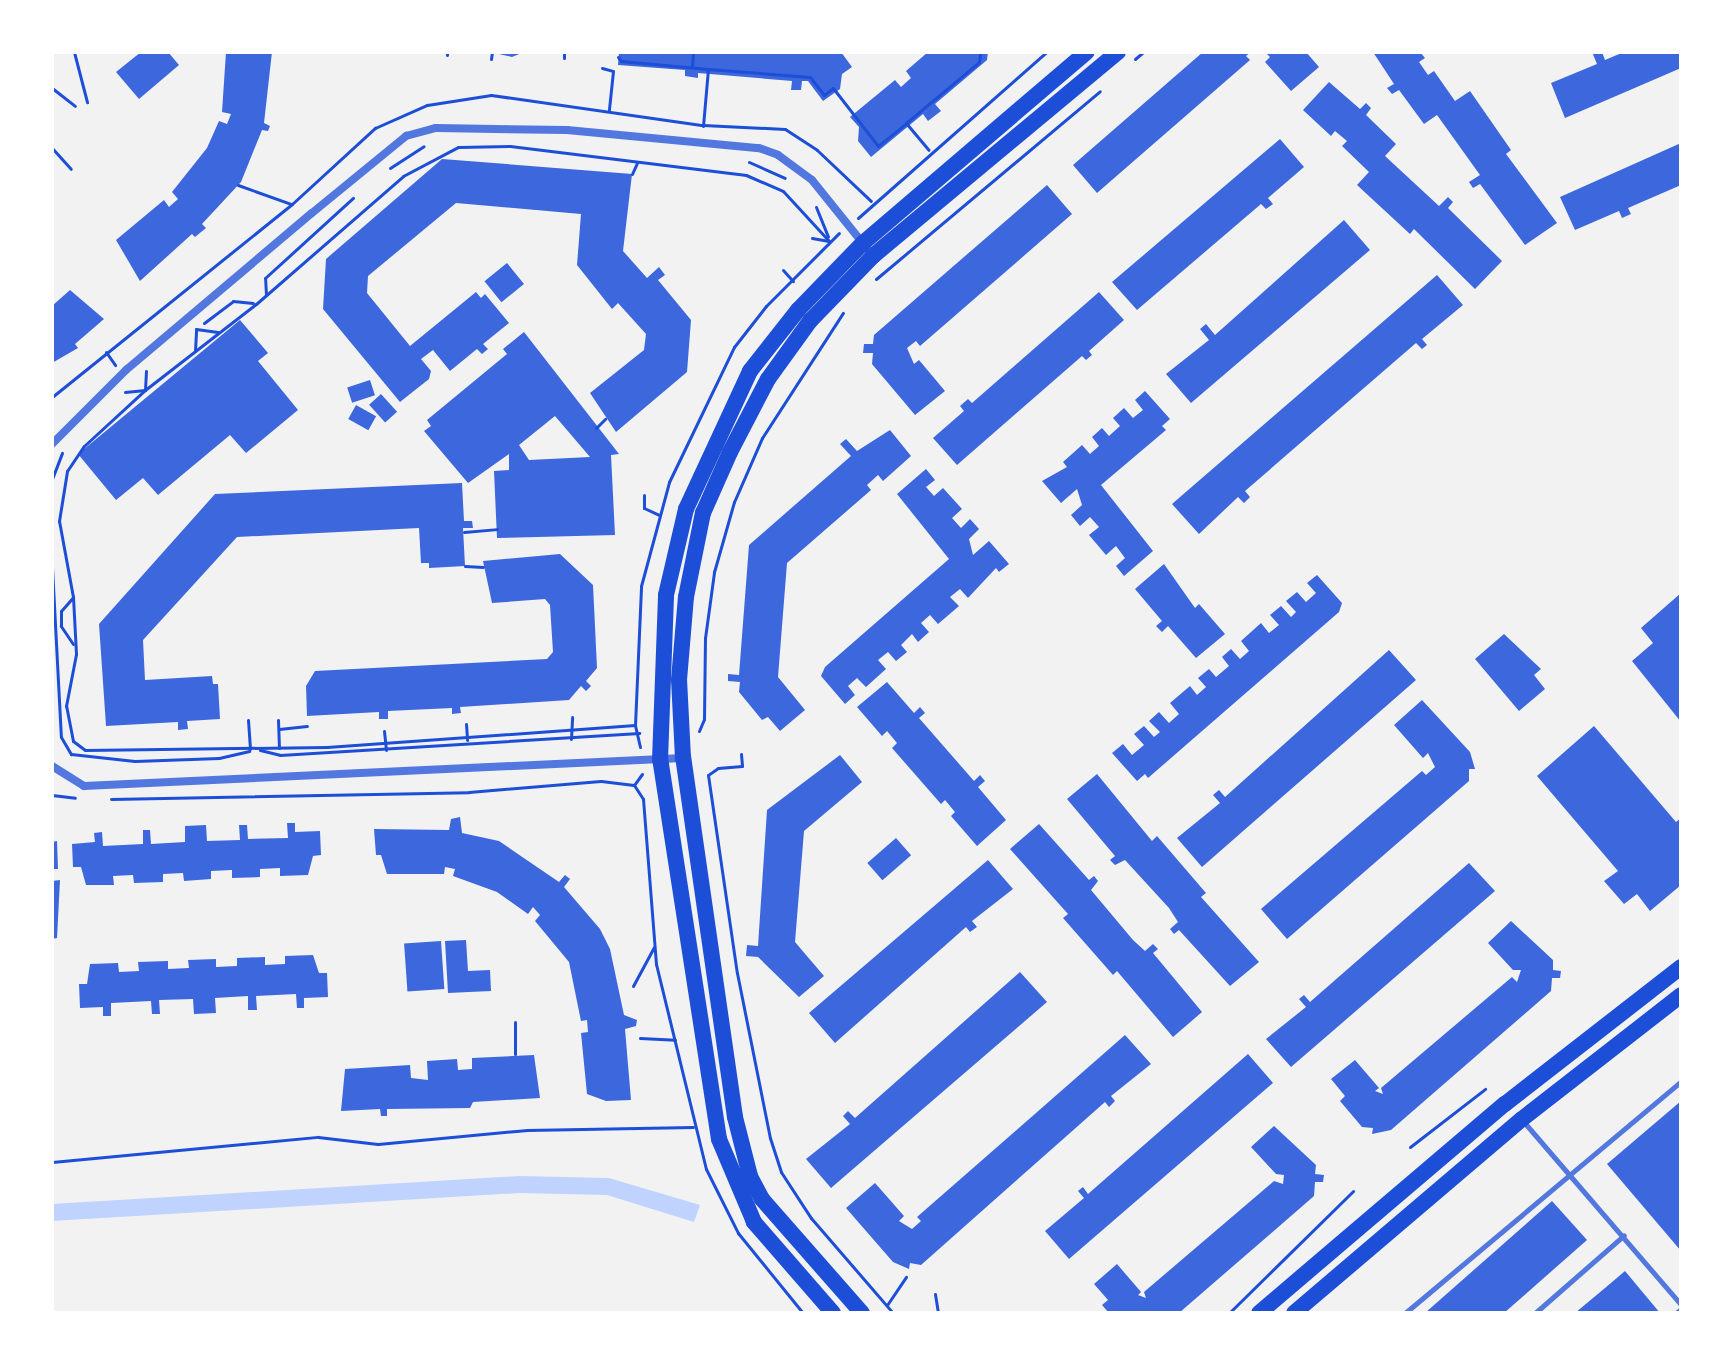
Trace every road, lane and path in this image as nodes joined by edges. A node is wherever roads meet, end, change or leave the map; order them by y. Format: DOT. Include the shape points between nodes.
graph roads {
  1 [pos="74,52"];
  2 [pos="492,52"];
  3 [pos="564,52"];
  4 [pos="693,52"];
  5 [pos="980,52"];
  6 [pos="1046,52"];
  7 [pos="1087,52"];
  8 [pos="1118,52"];
  9 [pos="1143,52"];
  10 [pos="618,57"];
  11 [pos="564,58"];
  12 [pos="491,59"];
  13 [pos="692,67"];
  14 [pos="602,68"];
  15 [pos="1124,68"];
  16 [pos="708,69"];
  17 [pos="1104,87"];
  18 [pos="52,88"];
  19 [pos="87,102"];
  20 [pos="75,106"];
  21 [pos="609,110"];
  22 [pos="906,123"];
  23 [pos="1005,123"];
  24 [pos="703,125"];
  25 [pos="1019,137"];
  26 [pos="702,142"];
  27 [pos="426,146"];
  28 [pos="52,148"];
  29 [pos="930,151"];
  30 [pos="747,161"];
  31 [pos="638,162"];
  32 [pos="71,169"];
  33 [pos="385,172"];
  34 [pos="632,174"];
  35 [pos="792,182"];
  36 [pos="238,185"];
  37 [pos="364,190"];
  38 [pos="812,199"];
  39 [pos="292,204"];
  40 [pos="870,208"];
  41 [pos="812,238"];
  42 [pos="829,241"];
  43 [pos="868,249"];
  44 [pos="908,253"];
  45 [pos="914,260"];
  46 [pos="783,270"];
  47 [pos="793,281"];
  48 [pos="868,286"];
  49 [pos="266,295"];
  50 [pos="256,304"];
  51 [pos="846,309"];
  52 [pos="196,329"];
  53 [pos="219,333"];
  54 [pos="186,338"];
  55 [pos="195,351"];
  56 [pos="156,363"];
  57 [pos="128,389"];
  58 [pos="145,390"];
  59 [pos="52,397"];
  60 [pos="116,400"];
  61 [pos="132,401"];
  62 [pos="605,419"];
  63 [pos="596,428"];
  64 [pos="52,444"];
  65 [pos="64,451"];
  66 [pos="52,479"];
  67 [pos="644,495"];
  68 [pos="659,515"];
  69 [pos="52,521"];
  70 [pos="59,521"];
  71 [pos="497,529"];
  72 [pos="464,532"];
  73 [pos="465,566"];
  74 [pos="52,567"];
  75 [pos="483,567"];
  76 [pos="73,597"];
  77 [pos="55,619"];
  78 [pos="61,619"];
  79 [pos="75,647"];
  80 [pos="572,717"];
  81 [pos="248,720"];
  82 [pos="278,720"];
  83 [pos="466,724"];
  84 [pos="635,725"];
  85 [pos="307,726"];
  86 [pos="279,729"];
  87 [pos="384,731"];
  88 [pos="699,731"];
  89 [pos="571,732"];
  90 [pos="639,733"];
  91 [pos="467,738"];
  92 [pos="571,739"];
  93 [pos="385,744"];
  94 [pos="467,745"];
  95 [pos="279,748"];
  96 [pos="250,749"];
  97 [pos="257,749"];
  98 [pos="386,750"];
  99 [pos="741,754"];
  100 [pos="683,758"];
  101 [pos="660,760"];
  102 [pos="52,766"];
  103 [pos="702,771"];
  104 [pos="708,772"];
  105 [pos="642,776"];
  106 [pos="634,785"];
  107 [pos="52,795"];
  108 [pos="83,798"];
  109 [pos="97,799"];
  110 [pos="654,947"];
  111 [pos="1681,967"];
  112 [pos="633,986"];
  113 [pos="1681,995"];
  114 [pos="515,1022"];
  115 [pos="640,1038"];
  116 [pos="675,1040"];
  117 [pos="515,1054"];
  118 [pos="1681,1081"];
  119 [pos="1485,1089"];
  120 [pos="1522,1119"];
  121 [pos="1410,1147"];
  122 [pos="52,1162"];
  123 [pos="1570,1170"];
  124 [pos="1353,1191"];
  125 [pos="1624,1235"];
  126 [pos="906,1277"];
  127 [pos="935,1294"];
  128 [pos="887,1305"];
  129 [pos="1681,1307"];
  130 [pos="833,1313"];
  131 [pos="862,1313"];
  132 [pos="893,1313"];
  133 [pos="938,1313"];
  134 [pos="1229,1313"];
  135 [pos="1259,1313"];
  136 [pos="1294,1313"];
  137 [pos="1405,1313"];
  138 [pos="1535,1313"];
  139 [pos="1676,1313"];
  1 -- 19 [label="path"];
  2 -- 12 [label="path"];
  3 -- 11 [label="path"];
  4 -- 13 [label="path"];
  5 -- 22 [label="path" via="979,62"];
  6 -- 29 [label="path"];
  7 -- 23 [label="main road"];
  8 -- 25 [label="main road"];
  9 -- 15 [label="path"];
  10 -- 13 [label="path"];
  13 -- 16 [label="path"];
  14 -- 21 [label="path" via="613,71"];
  16 -- 22 [label="path" via="810,77 824,95 833,88 878,146"];
  16 -- 24 [label="path"];
  17 -- 44 [label="path"];
  18 -- 20 [label="path"];
  21 -- 24 [label="path"];
  21 -- 39 [label="path" via="491,95 427,105 375,128"];
  22 -- 29 [label="path"];
  23 -- 25 [label="lane"];
  23 -- 43 [label="main road"];
  24 -- 26 [label="path"];
  25 -- 43 [label="main road"];
  26 -- 43 [label="street" via="778,155 812,180"];
  26 -- 64 [label="street" via="474,125 406,136 126,370"];
  27 -- 33 [label="path"];
  28 -- 32 [label="path"];
  29 -- 40 [label="path"];
  30 -- 35 [label="path"];
  31 -- 34 [label="path"];
  31 -- 42 [label="path" via="746,175 783,191"];
  31 -- 49 [label="path" via="510,146 458,147 403,176"];
  36 -- 39 [label="path"];
  37 -- 49 [label="path" via="265,278"];
  38 -- 42 [label="path"];
  39 -- 59 [label="path"];
  41 -- 42 [label="path"];
  43 -- 100 [label="main road" via="768,379 703,513 686,597 679,680"];
  43 -- 101 [label="main road" via="798,310 750,371 686,509 666,595"];
  44 -- 45 [label="path"];
  44 -- 48 [label="path"];
  46 -- 47 [label="path"];
  49 -- 50 [label="path"];
  50 -- 52 [label="path" via="233,301"];
  50 -- 53 [label="path"];
  51 -- 88 [label="path" via="762,438 734,502 714,572"];
  52 -- 53 [label="path"];
  52 -- 54 [label="path"];
  52 -- 55 [label="path"];
  53 -- 55 [label="path"];
  55 -- 58 [label="path"];
  56 -- 58 [label="path" via="146,372"];
  57 -- 58 [label="path"];
  57 -- 60 [label="path"];
  57 -- 61 [label="path"];
  58 -- 61 [label="path"];
  61 -- 70 [label="path" via="71,461"];
  62 -- 63 [label="path"];
  65 -- 66 [label="path"];
  67 -- 68 [label="path" via="644,508"];
  69 -- 70 [label="path"];
  70 -- 76 [label="path"];
  71 -- 72 [label="path"];
  73 -- 75 [label="path"];
  74 -- 77 [label="path"];
  76 -- 78 [label="path"];
  76 -- 79 [label="path"];
  77 -- 78 [label="path"];
  77 -- 97 [label="path" via="61,737 71,754 135,761 219,758"];
  78 -- 79 [label="path"];
  79 -- 96 [label="path" via="66,706 68,730 78,747 137,753"];
  80 -- 89 [label="path"];
  81 -- 96 [label="path"];
  82 -- 86 [label="path"];
  83 -- 91 [label="path"];
  84 -- 89 [label="path"];
  85 -- 86 [label="path"];
  86 -- 95 [label="path"];
  87 -- 93 [label="path"];
  89 -- 91 [label="path"];
  89 -- 92 [label="path"];
  90 -- 92 [label="path"];
  91 -- 93 [label="path"];
  91 -- 94 [label="path"];
  92 -- 94 [label="path"];
  93 -- 95 [label="path"];
  93 -- 98 [label="path"];
  94 -- 98 [label="path"];
  95 -- 97 [label="path"];
  96 -- 97 [label="path"];
  97 -- 98 [label="path" via="280,755"];
  99 -- 104 [label="path" via="742,766"];
  100 -- 101 [label="street"];
  100 -- 131 [label="main road" via="735,1117 750,1176 762,1199"];
  101 -- 102 [label="street" via="84,786"];
  101 -- 130 [label="main road" via="727,1166 754,1222"];
  103 -- 104 [label="path"];
  104 -- 128 [label="path" via="737,973 781,1172 811,1218"];
  105 -- 106 [label="path"];
  106 -- 109 [label="path" via="601,781 469,792"];
  106 -- 110 [label="path" via="643,799"];
  107 -- 108 [label="path"];
  110 -- 112 [label="path"];
  110 -- 116 [label="path"];
  111 -- 135 [label="main road" via="1505,1104"];
  113 -- 120 [label="main road"];
  114 -- 117 [label="path"];
  115 -- 116 [label="path"];
  116 -- 122 [label="path" via="694,1127 527,1130 378,1144 318,1137"];
  118 -- 123 [label="lane"];
  119 -- 121 [label="path"];
  120 -- 123 [label="lane"];
  120 -- 136 [label="main road"];
  123 -- 125 [label="lane"];
  123 -- 137 [label="lane"];
  124 -- 134 [label="path"];
  125 -- 129 [label="lane"];
  125 -- 138 [label="lane"];
  126 -- 128 [label="path"];
  127 -- 133 [label="path"];
  128 -- 132 [label="path"];
  129 -- 139 [label="lane"];
}
